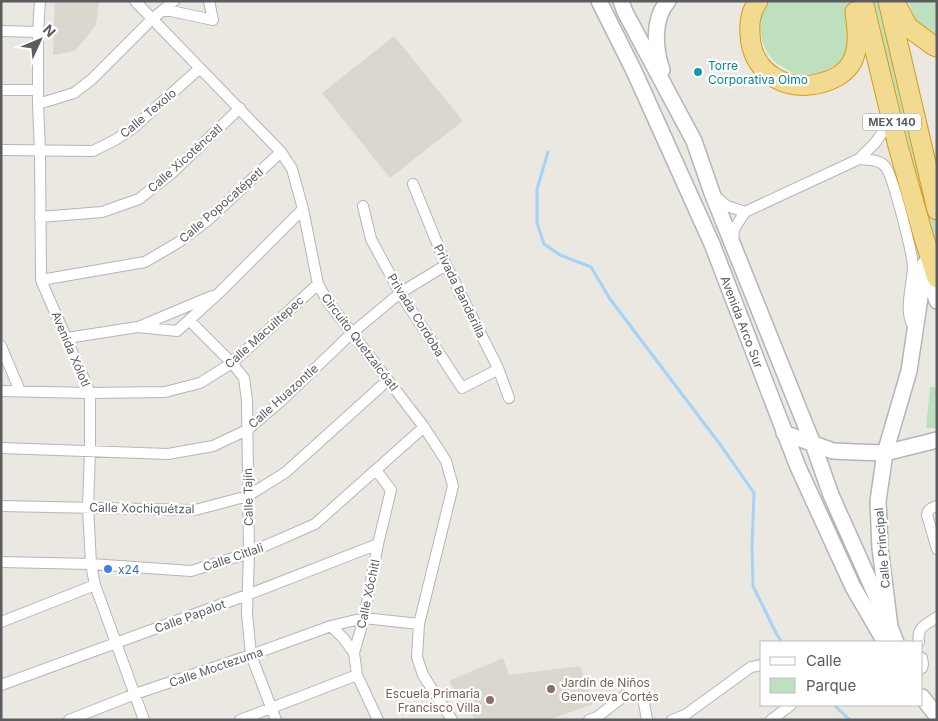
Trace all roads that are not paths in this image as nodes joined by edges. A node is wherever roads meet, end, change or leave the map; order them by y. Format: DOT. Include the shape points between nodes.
graph roads {
  1 [pos="40,1"];
  2 [pos="135,1"];
  3 [pos="174,1"];
  4 [pos="209,1"];
  5 [pos="599,1"];
  6 [pos="621,1"];
  7 [pos="668,1"];
  8 [pos="758,1"];
  9 [pos="855,1"];
  10 [pos="863,1"];
  11 [pos="888,1"];
  12 [pos="894,1"];
  13 [pos="163,11"];
  14 [pos="151,20"];
  15 [pos="1,30"];
  16 [pos="38,32"];
  17 [pos="937,47"];
  18 [pos="200,68"];
  19 [pos="1,90"];
  20 [pos="38,90"];
  21 [pos="674,102"];
  22 [pos="38,104"];
  23 [pos="240,108"];
  24 [pos="887,126"];
  25 [pos="1,150"];
  26 [pos="923,150"];
  27 [pos="40,151"];
  28 [pos="281,152"];
  29 [pos="859,159"];
  30 [pos="937,180"];
  31 [pos="413,184"];
  32 [pos="712,193"];
  33 [pos="363,206"];
  34 [pos="304,209"];
  35 [pos="937,210"];
  36 [pos="745,212"];
  37 [pos="40,218"];
  38 [pos="733,243"];
  39 [pos="446,264"];
  40 [pos="931,271"];
  41 [pos="41,280"];
  42 [pos="318,284"];
  43 [pos="220,292"];
  44 [pos="400,293"];
  45 [pos="937,301"];
  46 [pos="190,321"];
  47 [pos="138,327"];
  48 [pos="915,329"];
  49 [pos="352,334"];
  50 [pos="67,338"];
  51 [pos="1,346"];
  52 [pos="232,363"];
  53 [pos="497,369"];
  54 [pos="388,380"];
  55 [pos="1,391"];
  56 [pos="20,392"];
  57 [pos="90,393"];
  58 [pos="509,398"];
  59 [pos="424,427"];
  60 [pos="247,430"];
  61 [pos="784,433"];
  62 [pos="937,440"];
  63 [pos="813,444"];
  64 [pos="1,448"];
  65 [pos="90,450"];
  66 [pos="885,452"];
  67 [pos="376,470"];
  68 [pos="248,496"];
  69 [pos="1,506"];
  70 [pos="937,506"];
  71 [pos="88,507"];
  72 [pos="378,544"];
  73 [pos="937,549"];
  74 [pos="250,553"];
  75 [pos="1,562"];
  76 [pos="91,564"];
  77 [pos="96,585"];
  78 [pos="247,595"];
  79 [pos="937,617"];
  80 [pos="364,618"];
  81 [pos="1,622"];
  82 [pos="419,624"];
  83 [pos="331,626"];
  84 [pos="890,627"];
  85 [pos="884,641"];
  86 [pos="896,641"];
  87 [pos="919,641"];
  88 [pos="116,643"];
  89 [pos="354,652"];
  90 [pos="251,656"];
  91 [pos="760,665"];
  92 [pos="357,675"];
  93 [pos="1,684"];
  94 [pos="134,694"];
  95 [pos="923,697"];
  96 [pos="790,706"];
  97 [pos="272,708"];
  98 [pos="937,716"];
  99 [pos="69,720"];
  100 [pos="144,720"];
  101 [pos="240,720"];
  102 [pos="276,720"];
  103 [pos="378,720"];
  104 [pos="452,720"];
  105 [pos="589,720"];
  106 [pos="647,720"];
  107 [pos="672,720"];
  108 [pos="771,720"];
  1 -- 16 [label="street, Avenida Xólotl"];
  2 -- 14 [label="street, Circuito Quetzalcóatl"];
  3 -- 13 [label="street"];
  4 -- 13 [label="street" via="214,20"];
  5 -- 61 [label="main road, Avenida Arco Sur" via="712,244"];
  6 -- 21 [label="main road, Avenida Arco Sur"];
  7 -- 21 [label="main road" via="656,33 660,64"];
  8 -- 9 [label="highway" via="749,21 754,54 765,71 780,81 795,86 811,86 830,81 852,62 858,43"];
  9 -- 24 [label="main road"];
  10 -- 40 [label="highway, MEX 140"];
  11 -- 26 [label="highway, MEX 140"];
  12 -- 17 [label="highway" via="908,28"];
  13 -- 14 [label="street"];
  14 -- 18 [label="street, Circuito Quetzalcóatl"];
  14 -- 22 [label="street" via="91,80 74,92"];
  15 -- 16 [label="street"];
  16 -- 20 [label="street, Avenida Xólotl"];
  18 -- 23 [label="street, Circuito Quetzalcóatl"];
  18 -- 27 [label="street, Calle Texolo" via="115,140 93,151"];
  19 -- 20 [label="street"];
  20 -- 22 [label="street, Avenida Xólotl"];
  21 -- 32 [label="main road, Avenida Arco Sur" via="694,141"];
  22 -- 27 [label="street, Avenida Xólotl"];
  23 -- 28 [label="street, Circuito Quetzalcóatl"];
  23 -- 37 [label="street, Calle Xicoténcatl" via="139,200 102,212"];
  24 -- 29 [label="street"];
  24 -- 40 [label="main road" via="898,171"];
  25 -- 27 [label="street, Calle Texolo"];
  26 -- 30 [label="main road" via="931,161"];
  26 -- 35 [label="highway, MEX 140"];
  27 -- 37 [label="street, Avenida Xólotl"];
  28 -- 34 [label="street, Circuito Quetzalcóatl" via="292,170"];
  28 -- 41 [label="street, Calle Popocatépetl" via="207,221 145,262"];
  29 -- 36 [label="street"];
  29 -- 48 [label="street" via="877,161 885,166 891,179 911,249 913,265 908,317"];
  31 -- 39 [label="street, Privada Banderilla"];
  32 -- 36 [label="street" via="727,206"];
  32 -- 38 [label="main road, Avenida Arco Sur"];
  33 -- 44 [label="street, Privada Cordoba" via="371,239"];
  34 -- 42 [label="street, Circuito Quetzalcóatl"];
  34 -- 43 [label="street"];
  36 -- 38 [label="street" via="734,229"];
  37 -- 41 [label="street, Avenida Xólotl"];
  38 -- 63 [label="main road, Avenida Arco Sur"];
  39 -- 44 [label="street, Calle Huazontle"];
  39 -- 53 [label="street, Privada Banderilla"];
  40 -- 45 [label="main road"];
  40 -- 48 [label="main road, Calle Principal"];
  41 -- 50 [label="street, Avenida Xólotl"];
  42 -- 49 [label="street, Circuito Quetzalcóatl"];
  42 -- 52 [label="street, Calle Macuiltepec"];
  43 -- 46 [label="street"];
  43 -- 47 [label="street"];
  44 -- 49 [label="street, Calle Huazontle"];
  44 -- 53 [label="street, Privada Cordoba" via="462,388"];
  46 -- 47 [label="street" via="177,331"];
  46 -- 52 [label="street, Calle Tajín"];
  47 -- 50 [label="street"];
  48 -- 66 [label="main road, Calle Principal" via="909,370"];
  49 -- 54 [label="street, Circuito Quetzalcóatl"];
  49 -- 60 [label="street, Calle Huazontle"];
  50 -- 57 [label="street, Avenida Xólotl"];
  51 -- 56 [label="street"];
  52 -- 57 [label="street, Calle Macuiltepec" via="200,384 165,392"];
  52 -- 60 [label="street, Calle Tajín" via="244,378"];
  53 -- 58 [label="street, Privada Banderilla"];
  54 -- 59 [label="street, Circuito Quetzalcóatl"];
  54 -- 68 [label="street, Calle Xochiquétzal" via="286,472"];
  55 -- 56 [label="street, Calle Macuiltepec"];
  56 -- 57 [label="street, Calle Macuiltepec"];
  57 -- 65 [label="street, Avenida Xólotl"];
  59 -- 67 [label="street, Calle Citlali"];
  59 -- 82 [label="street, Circuito Quetzalcóatl" via="446,461 453,486"];
  60 -- 65 [label="street, Calle Huazontle" via="214,446 168,454"];
  60 -- 68 [label="street, Calle Tajín"];
  61 -- 63 [label="main road"];
  61 -- 85 [label="main road, Avenida Arco Sur" via="853,587"];
  62 -- 66 [label="main road"];
  63 -- 66 [label="main road" via="834,451"];
  63 -- 84 [label="main road, Avenida Arco Sur" via="831,495"];
  64 -- 65 [label="street, Calle Huazontle"];
  65 -- 71 [label="street, Avenida Xólotl"];
  66 -- 84 [label="main road, Calle Principal" via="878,501"];
  67 -- 72 [label="street, Calle Xóchitl" via="391,490"];
  67 -- 74 [label="street, Calle Citlali" via="315,524"];
  68 -- 71 [label="street, Calle Xochiquétzal" via="196,510"];
  68 -- 74 [label="street, Calle Tajín"];
  69 -- 71 [label="street, Calle Xochiquétzal"];
  70 -- 73 [label="street" via="928,510 927,515"];
  71 -- 76 [label="street, Avenida Xólotl"];
  72 -- 78 [label="street, Calle Papalot"];
  72 -- 80 [label="street, Calle Xóchitl"];
  74 -- 76 [label="street, Calle Citlali" via="191,571"];
  74 -- 78 [label="street, Calle Tajín"];
  75 -- 76 [label="street, Calle Citlali"];
  76 -- 77 [label="street, Avenida Xólotl"];
  77 -- 81 [label="street"];
  77 -- 88 [label="street, Avenida Xólotl"];
  78 -- 88 [label="street, Calle Papalot"];
  78 -- 90 [label="street, Calle Tajín"];
  79 -- 87 [label="street" via="920,630"];
  80 -- 82 [label="street, Calle Moctezuma"];
  80 -- 83 [label="street, Calle Moctezuma"];
  80 -- 89 [label="street, Calle Xóchitl"];
  82 -- 104 [label="street, Circuito Quetzalcóatl" via="417,657 423,675"];
  83 -- 89 [label="street"];
  83 -- 90 [label="street, Calle Moctezuma"];
  84 -- 86 [label="main road, Calle Principal"];
  88 -- 93 [label="street, Calle Papalot"];
  88 -- 94 [label="street, Avenida Xólotl"];
  89 -- 92 [label="street, Calle Xóchitl"];
  90 -- 94 [label="street, Calle Moctezuma"];
  90 -- 97 [label="street, Calle Tajín"];
  91 -- 107 [label="street" via="751,667 685,715"];
  92 -- 97 [label="street"];
  92 -- 103 [label="street, Calle Xóchitl"];
  94 -- 99 [label="street, Calle Moctezuma"];
  94 -- 100 [label="street, Avenida Xólotl"];
  95 -- 98 [label="main road"];
  96 -- 108 [label="street"];
  97 -- 101 [label="street"];
  97 -- 102 [label="street, Calle Tajín"];
  105 -- 106 [label="street" via="637,689 642,692"];
}
